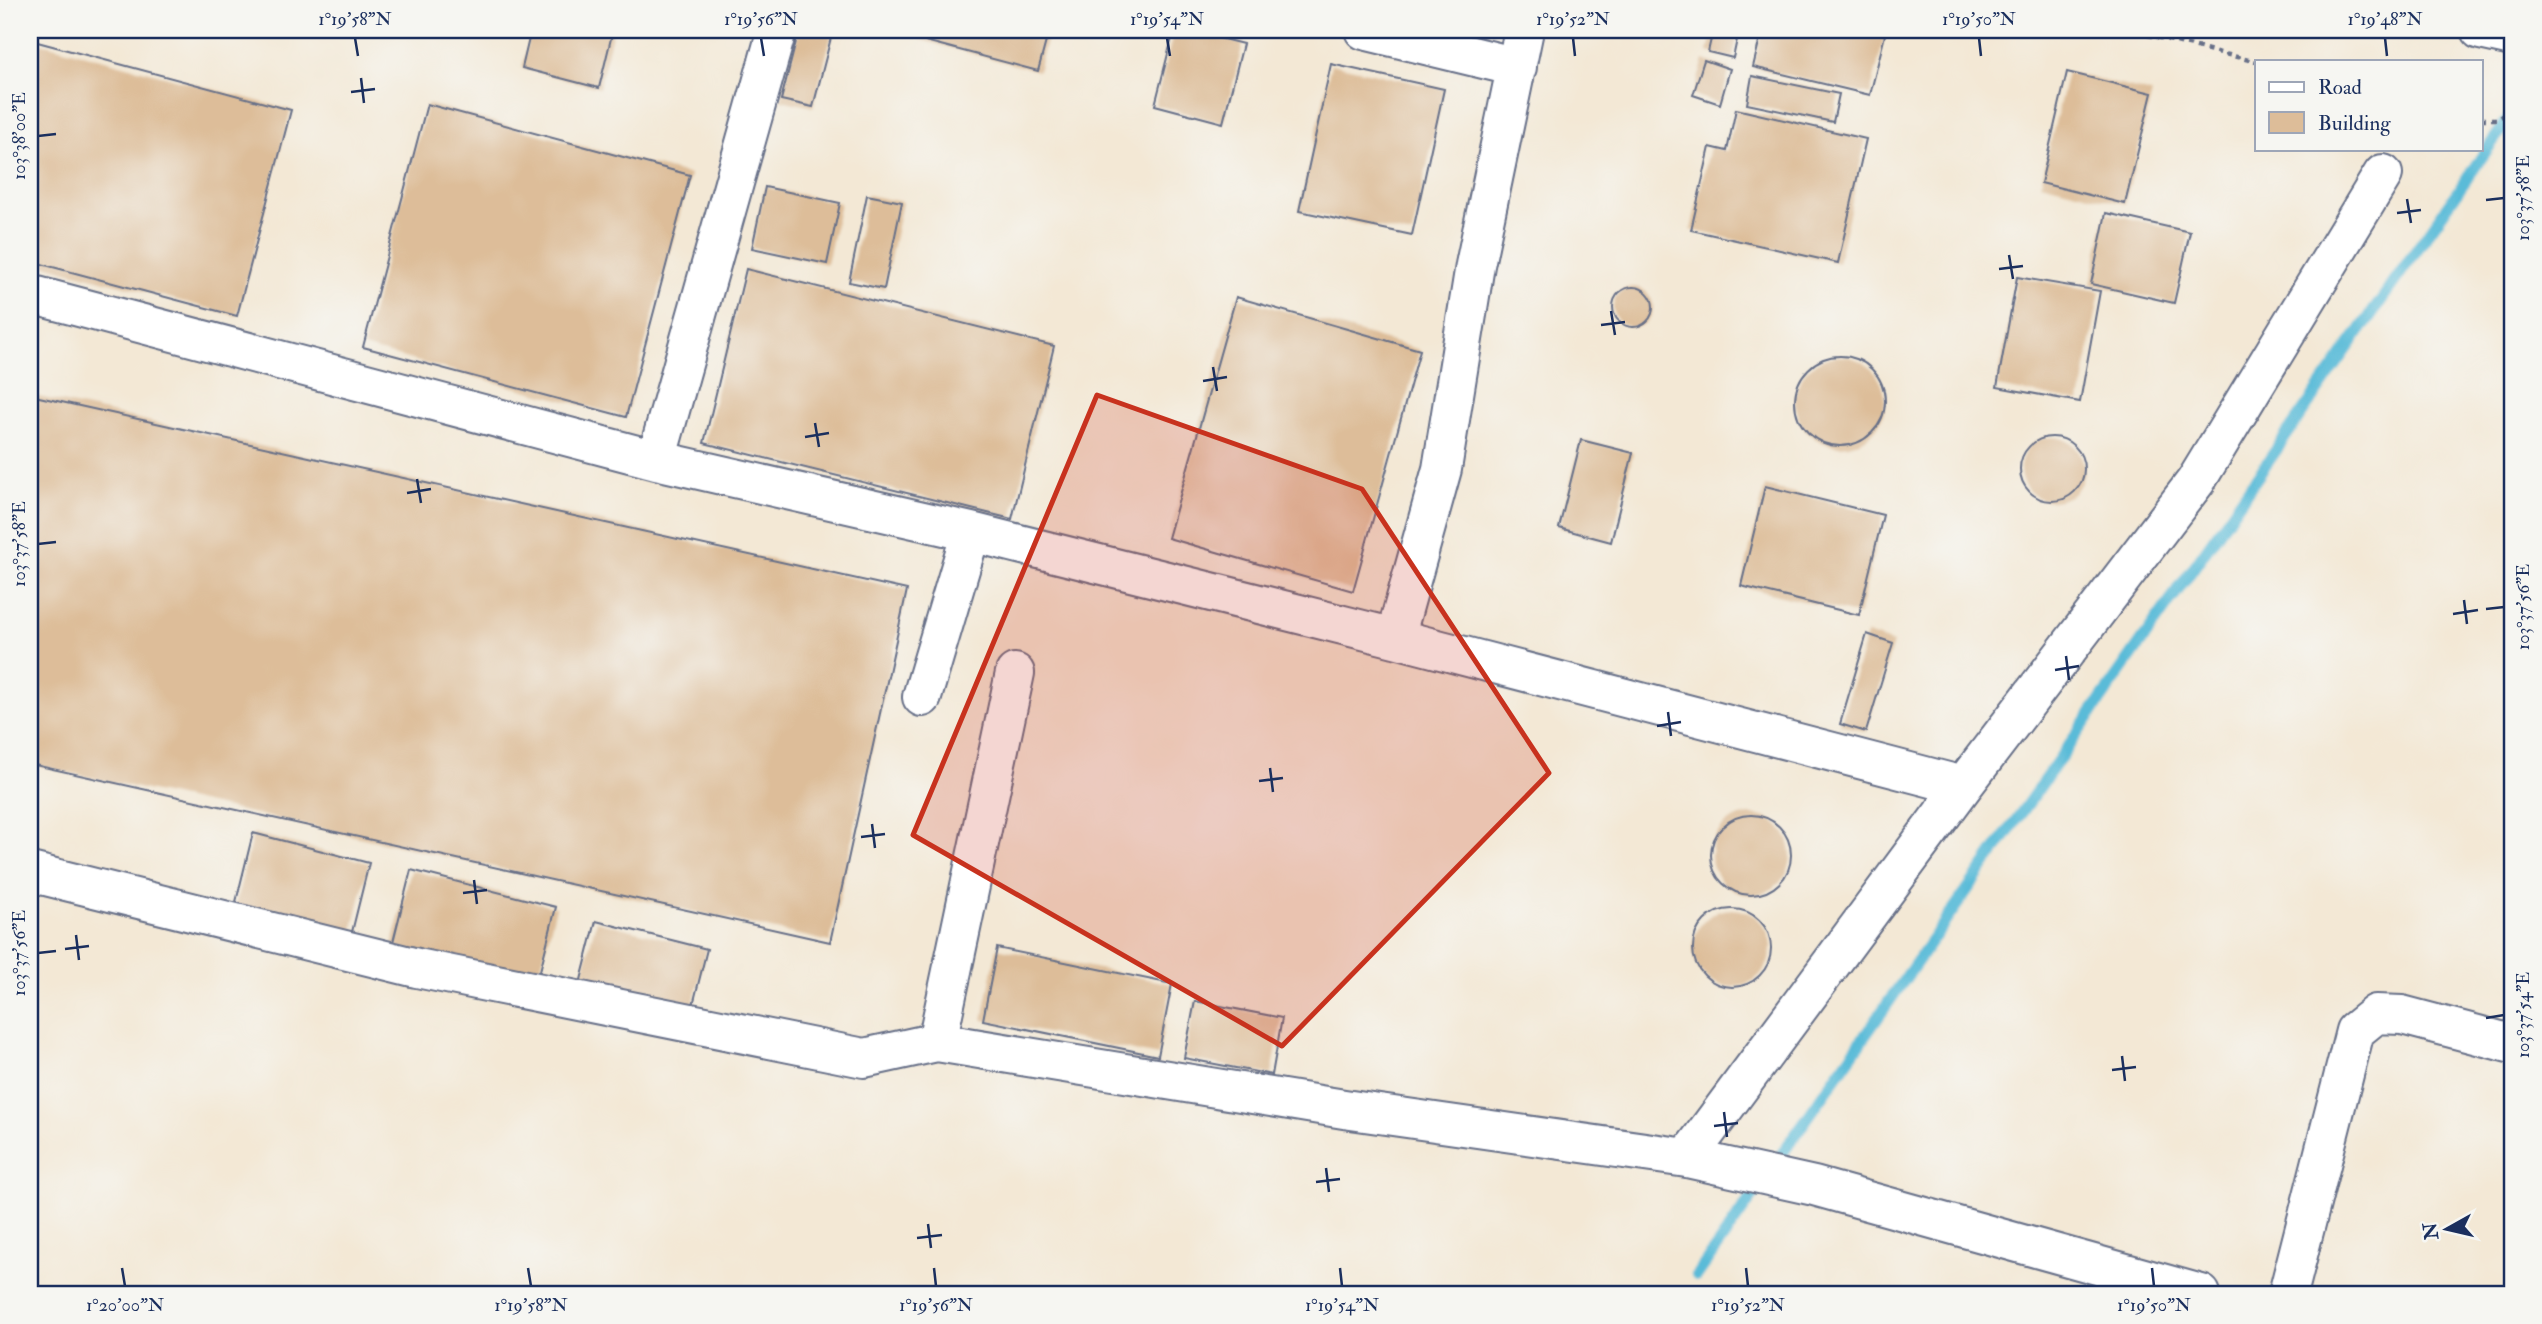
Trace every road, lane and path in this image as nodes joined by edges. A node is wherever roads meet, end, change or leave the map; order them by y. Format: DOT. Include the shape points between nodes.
graph roads {
  1 [pos="776,30"];
  2 [pos="1364,30"];
  3 [pos="1524,30"];
  4 [pos="2128,30"];
  5 [pos="2480,30"];
  6 [pos="2512,37"];
  7 [pos="2255,62"];
  8 [pos="1517,68"];
  9 [pos="2512,111"];
  10 [pos="2483,119"];
  11 [pos="2383,174"];
  12 [pos="30,294"];
  13 [pos="656,460"];
  14 [pos="971,532"];
  15 [pos="1395,638"];
  16 [pos="1015,673"];
  17 [pos="922,697"];
  18 [pos="1963,786"];
  19 [pos="30,872"];
  20 [pos="937,1042"];
  21 [pos="2512,1044"];
  22 [pos="1687,1157"];
  23 [pos="2201,1294"];
  24 [pos="2288,1294"];
  1 -- 13 [label="main road"];
  2 -- 8 [label="main road"];
  3 -- 8 [label="main road"];
  4 -- 7 [label="path"];
  5 -- 6 [label="main road"];
  8 -- 15 [label="main road" via="1475,265 1442,469"];
  9 -- 10 [label="path"];
  11 -- 18 [label="main road" via="2196,481"];
  12 -- 13 [label="main road"];
  13 -- 14 [label="main road"];
  14 -- 15 [label="main road"];
  14 -- 17 [label="main road"];
  15 -- 18 [label="main road"];
  16 -- 20 [label="main road"];
  18 -- 22 [label="main road"];
  19 -- 20 [label="main road" via="417,968 864,1058"];
  20 -- 22 [label="main road" via="1344,1110"];
  21 -- 24 [label="main road" via="2402,1015 2376,1014 2355,1031"];
  22 -- 23 [label="main road" via="1814,1186"];
}
